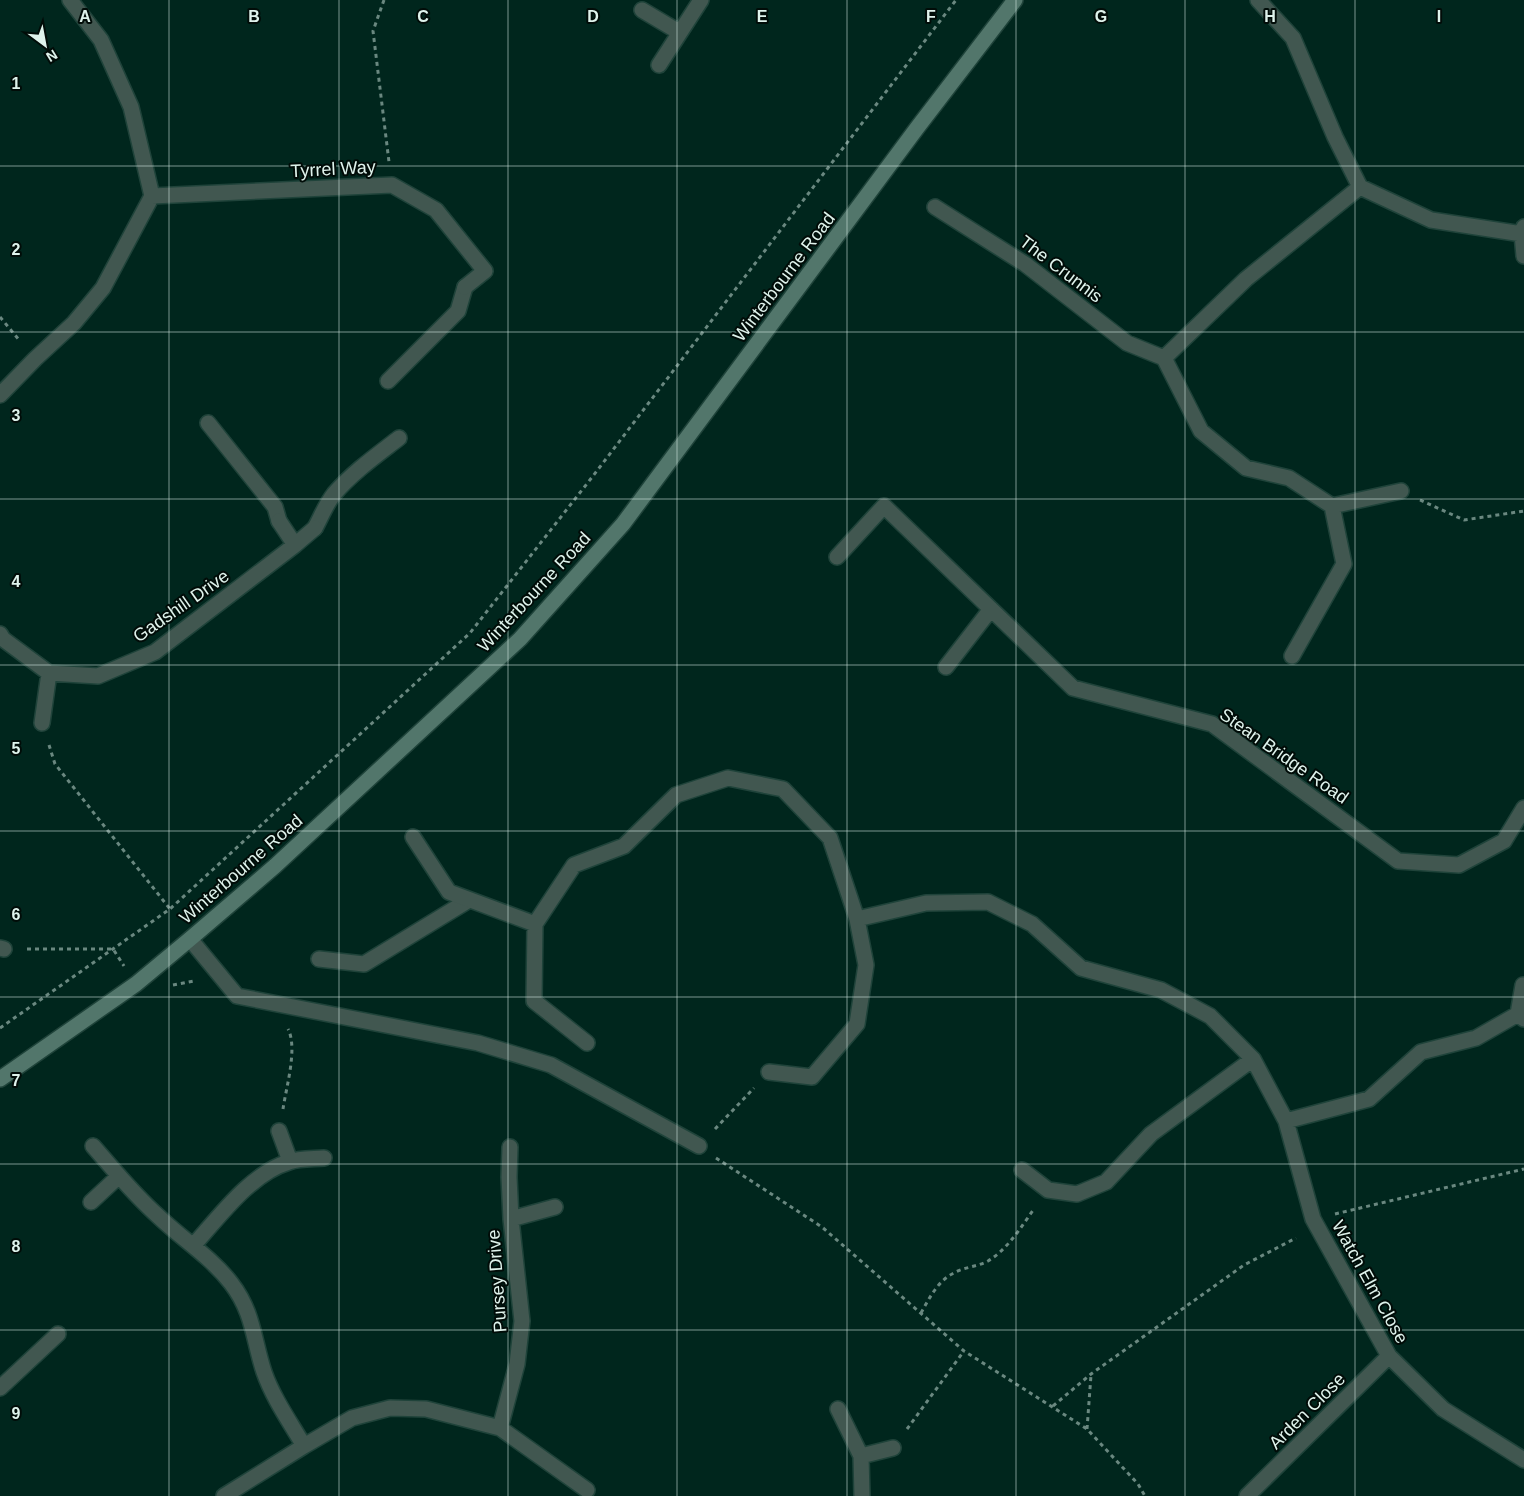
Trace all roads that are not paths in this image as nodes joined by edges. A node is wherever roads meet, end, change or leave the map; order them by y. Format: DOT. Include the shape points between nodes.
graph roads {
  1 [pos="70,0"];
  2 [pos="701,0"];
  3 [pos="1015,0"];
  4 [pos="1020,0"];
  5 [pos="1258,0"];
  6 [pos="642,10"];
  7 [pos="992,31"];
  8 [pos="679,32"];
  9 [pos="659,65"];
  10 [pos="1360,187"];
  11 [pos="152,196"];
  12 [pos="935,207"];
  13 [pos="1523,231"];
  14 [pos="1524,256"];
  15 [pos="1164,358"];
  16 [pos="388,381"];
  17 [pos="0,395"];
  18 [pos="208,423"];
  19 [pos="399,438"];
  20 [pos="1401,491"];
  21 [pos="1332,506"];
  22 [pos="295,545"];
  23 [pos="837,557"];
  24 [pos="991,609"];
  25 [pos="0,634"];
  26 [pos="1292,656"];
  27 [pos="946,667"];
  28 [pos="49,672"];
  29 [pos="42,723"];
  30 [pos="1524,808"];
  31 [pos="413,837"];
  32 [pos="469,900"];
  33 [pos="857,919"];
  34 [pos="535,924"];
  35 [pos="190,939"];
  36 [pos="319,959"];
  37 [pos="1523,985"];
  38 [pos="1521,1016"];
  39 [pos="587,1043"];
  40 [pos="1253,1058"];
  41 [pos="769,1072"];
  42 [pos="0,1079"];
  43 [pos="1286,1122"];
  44 [pos="279,1131"];
  45 [pos="93,1146"];
  46 [pos="510,1146"];
  47 [pos="699,1146"];
  48 [pos="324,1158"];
  49 [pos="290,1161"];
  50 [pos="1022,1170"];
  51 [pos="119,1176"];
  52 [pos="91,1202"];
  53 [pos="555,1207"];
  54 [pos="511,1219"];
  55 [pos="193,1246"];
  56 [pos="58,1334"];
  57 [pos="1389,1356"];
  58 [pos="0,1388"];
  59 [pos="838,1409"];
  60 [pos="500,1428"];
  61 [pos="304,1446"];
  62 [pos="893,1448"];
  63 [pos="861,1456"];
  64 [pos="1524,1460"];
  65 [pos="587,1490"];
  66 [pos="1251,1495"];
  67 [pos="224,1496"];
  68 [pos="862,1496"];
  1 -- 11 [label="street" via="101,40 131,107"];
  2 -- 8 [label="street"];
  3 -- 7 [label="main road, Winterbourne Road"];
  4 -- 7 [label="main road, Winterbourne Road"];
  5 -- 10 [label="street" via="1293,38"];
  6 -- 8 [label="street"];
  7 -- 35 [label="main road, Winterbourne Road" via="623,524 520,639 275,866"];
  8 -- 9 [label="street"];
  10 -- 13 [label="street" via="1431,220"];
  10 -- 15 [label="street" via="1246,279"];
  11 -- 16 [label="street, Tyrrel Way" via="392,184 436,210 485,271 465,287 458,311"];
  11 -- 17 [label="street" via="103,288 74,324"];
  12 -- 15 [label="street, The Crunnis" via="1025,264 1127,343"];
  13 -- 14 [label="street"];
  15 -- 21 [label="street" via="1201,431 1246,468 1289,478"];
  18 -- 22 [label="street" via="276,507 279,521"];
  19 -- 22 [label="street, Gadshill Drive" via="342,486 315,528"];
  20 -- 21 [label="street"];
  21 -- 26 [label="street" via="1344,564"];
  22 -- 28 [label="street, Gadshill Drive" via="155,652 98,676"];
  23 -- 24 [label="street, Stean Bridge Road" via="884,506"];
  24 -- 27 [label="street"];
  24 -- 30 [label="street, Stean Bridge Road" via="1073,688 1212,724 1398,861 1459,865 1504,841"];
  25 -- 28 [label="street"];
  28 -- 29 [label="street"];
  31 -- 32 [label="street" via="449,892"];
  32 -- 34 [label="street"];
  32 -- 36 [label="street" via="364,964"];
  33 -- 34 [label="street" via="830,838 782,789 728,778 676,795 624,846 574,865"];
  33 -- 40 [label="street, Watch Elm Close" via="926,903 988,902 1032,924 1081,968 1162,990 1210,1016"];
  33 -- 41 [label="street" via="866,965 857,1024 812,1077"];
  34 -- 39 [label="street" via="534,1000"];
  35 -- 42 [label="main road, Winterbourne Road" via="136,984"];
  35 -- 47 [label="street" via="237,996 478,1043 551,1065"];
  37 -- 38 [label="street"];
  38 -- 43 [label="street" via="1476,1038 1421,1052 1369,1099"];
  40 -- 43 [label="street, Watch Elm Close"];
  40 -- 50 [label="street" via="1151,1134 1106,1182 1077,1194 1048,1190"];
  43 -- 57 [label="street, Watch Elm Close" via="1315,1223"];
  44 -- 49 [label="street"];
  45 -- 51 [label="street"];
  46 -- 54 [label="street, Pursey Drive"];
  48 -- 49 [label="street"];
  49 -- 55 [label="street" via="267,1172 237,1197"];
  51 -- 52 [label="street"];
  51 -- 55 [label="street" via="157,1216"];
  53 -- 54 [label="street, Pursey Drive"];
  54 -- 60 [label="street, Pursey Drive" via="522,1320 517,1364"];
  55 -- 61 [label="street" via="230,1283 244,1304 269,1387"];
  56 -- 58 [label="street"];
  57 -- 64 [label="street, Watch Elm Close" via="1443,1409"];
  57 -- 66 [label="street, Arden Close"];
  59 -- 63 [label="street"];
  60 -- 61 [label="street" via="426,1409 390,1408 352,1418"];
  60 -- 65 [label="street"];
  61 -- 67 [label="street"];
  62 -- 63 [label="street"];
  63 -- 68 [label="street"];
}
